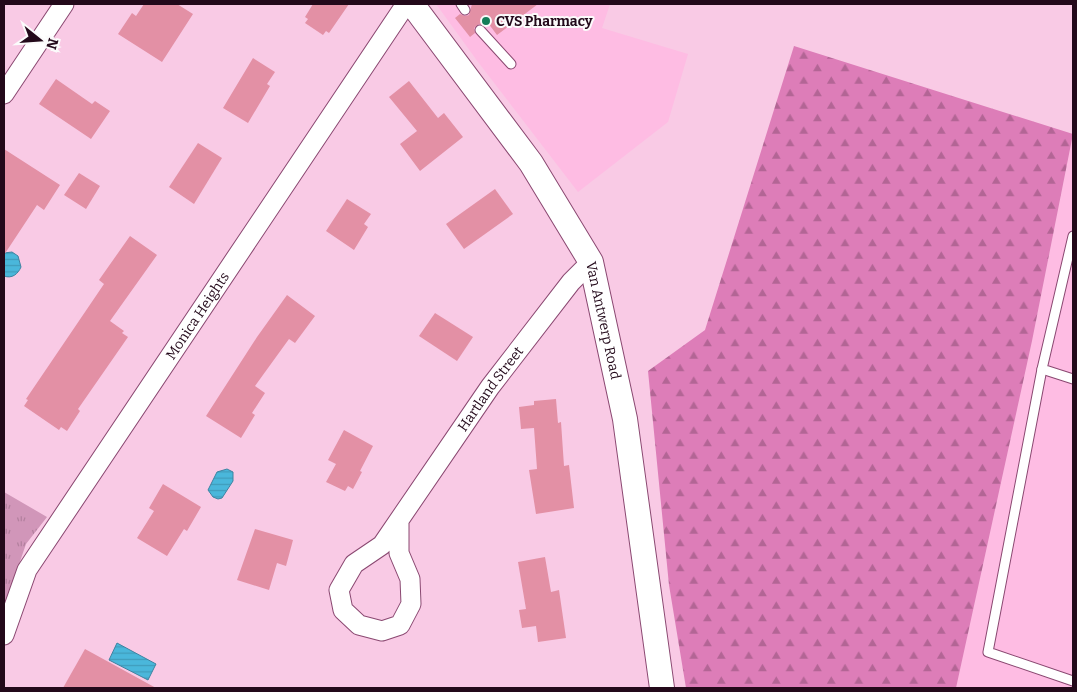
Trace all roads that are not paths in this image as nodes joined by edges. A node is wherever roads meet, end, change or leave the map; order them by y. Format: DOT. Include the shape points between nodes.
graph roads {
  1 [pos="64,4"];
  2 [pos="406,4"];
  3 [pos="412,4"];
  4 [pos="480,30"];
  5 [pos="511,64"];
  6 [pos="4,94"];
  7 [pos="1073,236"];
  8 [pos="591,262"];
  9 [pos="1042,369"];
  10 [pos="1073,379"];
  11 [pos="399,523"];
  12 [pos="4,635"];
  13 [pos="1073,680"];
  14 [pos="662,688"];
  1 -- 6 [label="street"];
  2 -- 12 [label="street, Monica Heights" via="28,570"];
  3 -- 8 [label="street, Van Antwerp Road" via="531,162"];
  4 -- 5 [label="lane"];
  7 -- 9 [label="lane"];
  8 -- 11 [label="street, Hartland Street" via="571,282 490,387"];
  8 -- 14 [label="street, Van Antwerp Road" via="624,419"];
  9 -- 10 [label="lane"];
  9 -- 13 [label="lane" via="988,652"];
  11 -- 11 [label="street, Hartland Street" via="382,545 354,564 339,590 344,610 359,625 382,631 400,626 411,604 410,579 399,553"];
}
